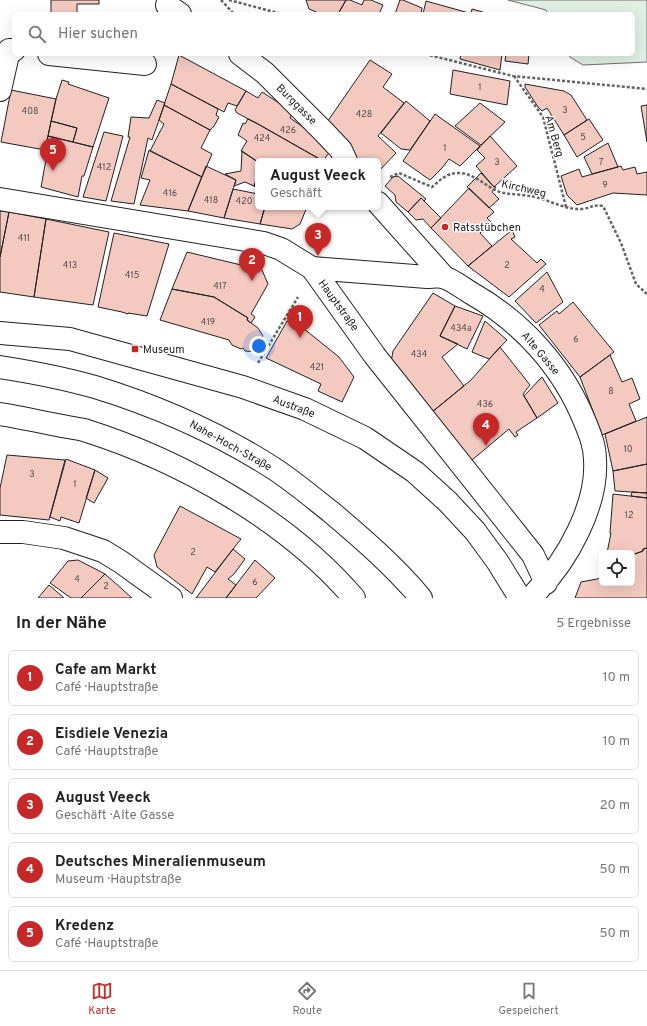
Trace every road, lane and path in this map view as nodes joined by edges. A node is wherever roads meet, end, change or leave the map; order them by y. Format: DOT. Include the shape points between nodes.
graph roads {
  1 [pos="221,0"];
  2 [pos="229,0"];
  3 [pos="232,12"];
  4 [pos="274,12"];
  5 [pos="12,50"];
  6 [pos="68,56"];
  7 [pos="243,56"];
  8 [pos="433,56"];
  9 [pos="145,64"];
  10 [pos="513,76"];
  11 [pos="647,89"];
  12 [pos="0,90"];
  13 [pos="345,158"];
  14 [pos="389,177"];
  15 [pos="0,199"];
  16 [pos="381,206"];
  17 [pos="566,207"];
  18 [pos="312,268"];
  19 [pos="444,277"];
  20 [pos="647,294"];
  21 [pos="0,333"];
  22 [pos="0,367"];
  23 [pos="243,387"];
  24 [pos="0,414"];
  25 [pos="0,532"];
  26 [pos="546,583"];
  27 [pos="171,598"];
  28 [pos="354,598"];
  29 [pos="420,598"];
  30 [pos="520,598"];
  31 [pos="530,598"];
  1 -- 3 [label="path"];
  2 -- 4 [label="path"];
  5 -- 12 [label="street" via="9,50"];
  6 -- 9 [label="street"];
  7 -- 13 [label="street, Burggasse" via="264,73 324,132 341,150"];
  8 -- 10 [label="path"];
  10 -- 11 [label="path"];
  10 -- 17 [label="path, Am Berg" via="543,117"];
  14 -- 17 [label="path, Kirchweg" via="399,174 432,187 449,174 468,174 498,191 532,196"];
  15 -- 18 [label="street, Hauptstraße" via="264,243 281,249"];
  16 -- 19 [label="street"];
  17 -- 20 [label="path, Kirchweg" via="582,209 603,206 621,243 636,284"];
  18 -- 19 [label="street, Alte Gasse"];
  18 -- 23 [label="path" via="295,303"];
  18 -- 26 [label="street, Hauptstraße" via="375,356 533,555"];
  19 -- 26 [label="street, Alte Gasse" via="490,304 530,338 565,383 592,441 596,460 594,487 585,515 565,554"];
  21 -- 23 [label="street, Austraße" via="70,339"];
  22 -- 29 [label="street, Nahe-Hoch-Straße" via="45,375 109,392 182,419 229,443 274,468 345,524 381,555"];
  23 -- 30 [label="street, Austraße" via="305,409 365,438 415,472 475,531"];
  24 -- 28 [label="street" via="83,430 177,467 232,497 287,534 341,582"];
  25 -- 27 [label="street" via="23,532 64,538 103,551"];
  26 -- 31 [label="street"];
}
